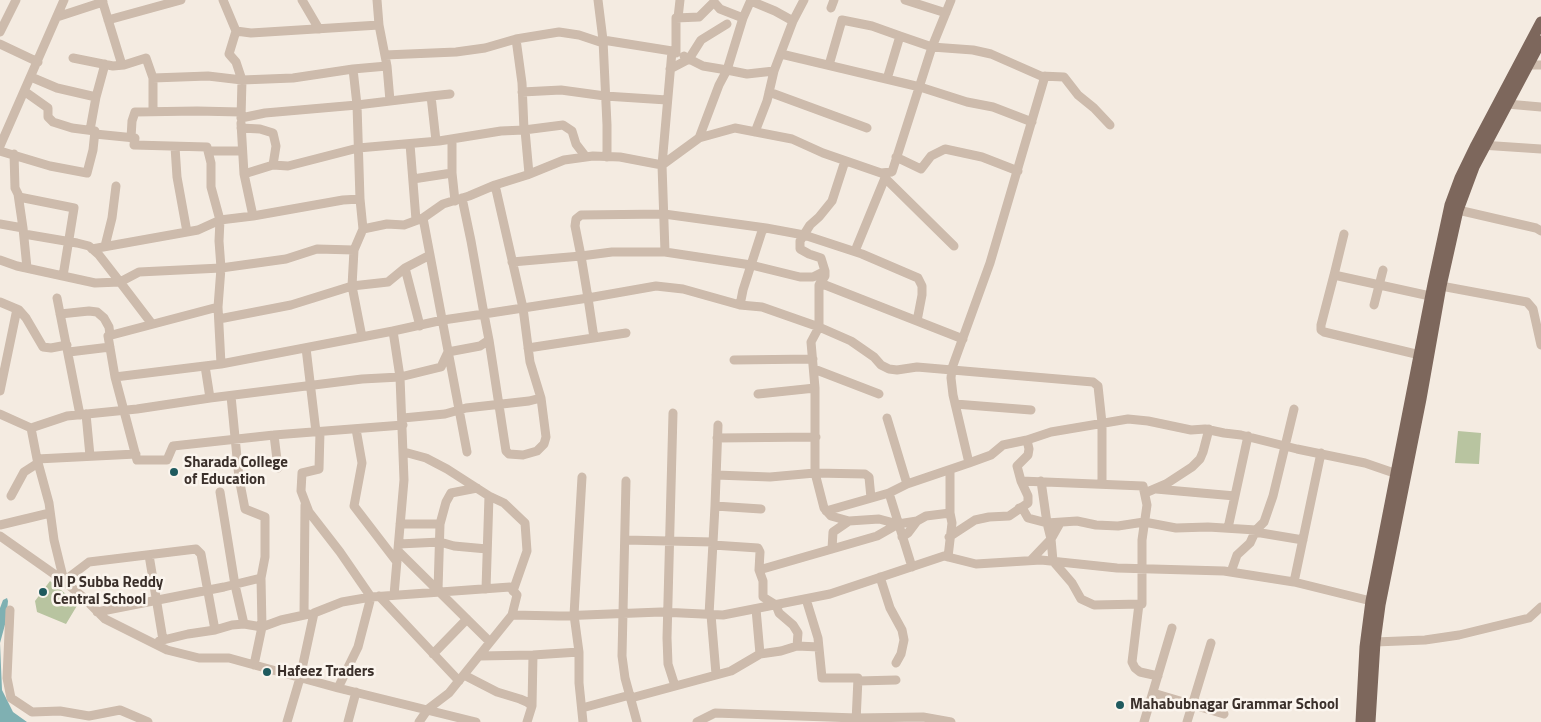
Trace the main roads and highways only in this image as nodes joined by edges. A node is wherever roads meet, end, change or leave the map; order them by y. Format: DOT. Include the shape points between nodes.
graph roads {
  1 [pos="1541,22"];
  2 [pos="1541,41"];
  3 [pos="1523,65"];
  4 [pos="1480,145"];
  5 [pos="1454,208"];
  6 [pos="1361,722"];
  7 [pos="1370,722"];
  1 -- 3 [label="main road"];
  2 -- 3 [label="main road"];
  3 -- 4 [label="main road"];
  3 -- 4 [label="main road" via="1507,104"];
  4 -- 5 [label="main road"];
  5 -- 6 [label="main road" via="1430,296 1371,601"];
  5 -- 7 [label="main road" via="1421,399 1387,566 1375,642"];
}
